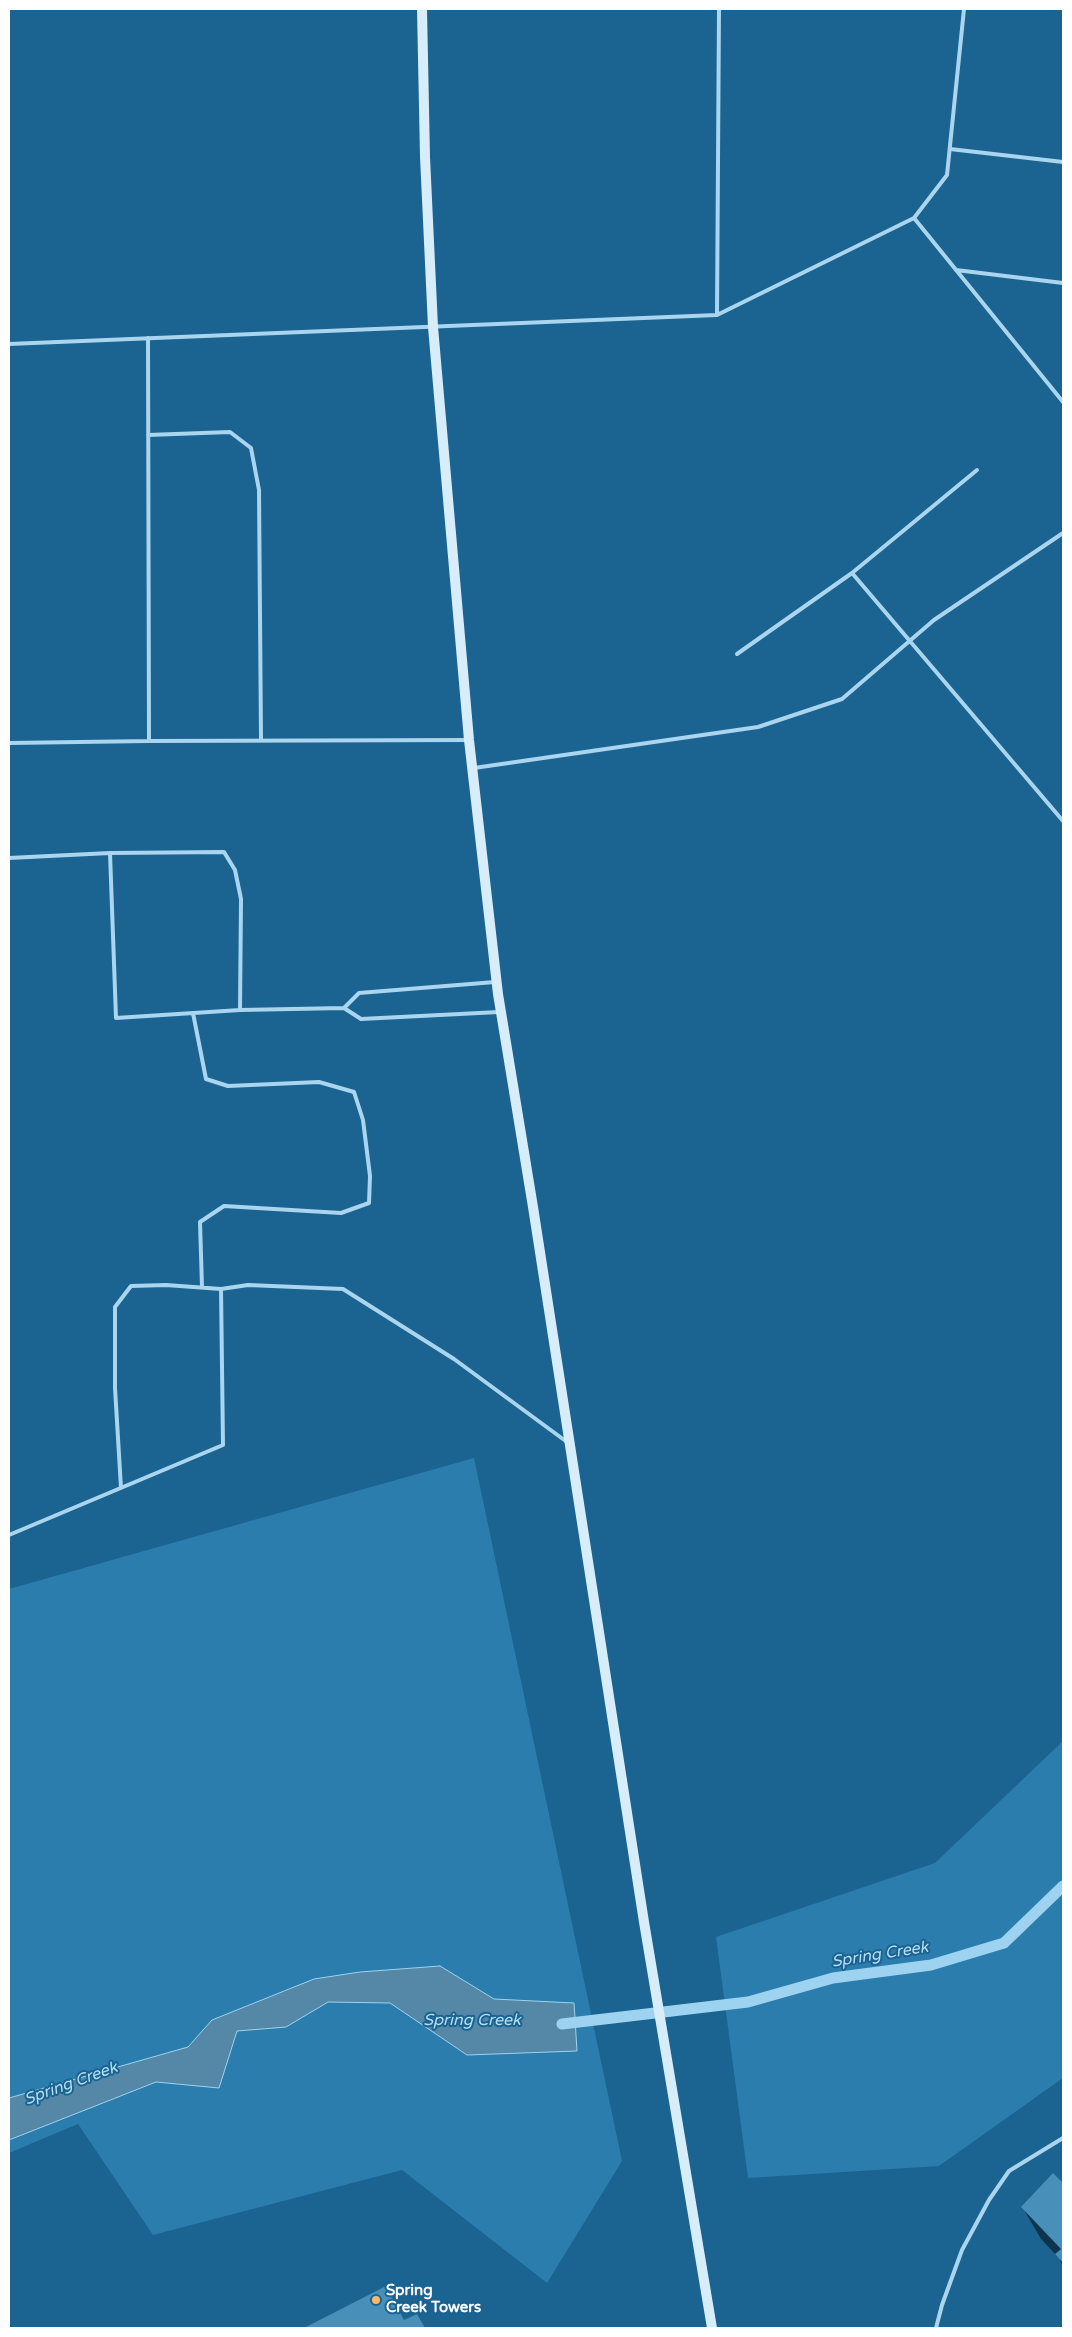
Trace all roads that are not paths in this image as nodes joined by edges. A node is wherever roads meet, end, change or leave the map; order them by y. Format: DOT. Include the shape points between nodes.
graph roads {
  1 [pos="422,9"];
  2 [pos="719,9"];
  3 [pos="964,9"];
  4 [pos="950,149"];
  5 [pos="1063,162"];
  6 [pos="914,218"];
  7 [pos="956,270"];
  8 [pos="1063,283"];
  9 [pos="717,315"];
  10 [pos="433,327"];
  11 [pos="148,338"];
  12 [pos="9,344"];
  13 [pos="1063,402"];
  14 [pos="148,435"];
  15 [pos="977,470"];
  16 [pos="1063,533"];
  17 [pos="852,573"];
  18 [pos="911,640"];
  19 [pos="738,654"];
  20 [pos="261,740"];
  21 [pos="469,740"];
  22 [pos="149,741"];
  23 [pos="9,743"];
  24 [pos="472,768"];
  25 [pos="1063,821"];
  26 [pos="110,853"];
  27 [pos="9,858"];
  28 [pos="497,982"];
  29 [pos="344,1008"];
  30 [pos="240,1010"];
  31 [pos="501,1012"];
  32 [pos="193,1013"];
  33 [pos="202,1287"];
  34 [pos="221,1288"];
  35 [pos="569,1443"];
  36 [pos="121,1488"];
  37 [pos="9,1535"];
  38 [pos="1063,2138"];
  39 [pos="712,2328"];
  40 [pos="936,2328"];
  1 -- 10 [label="street"];
  2 -- 9 [label="lane"];
  3 -- 4 [label="lane"];
  4 -- 5 [label="lane"];
  4 -- 6 [label="lane" via="948,175"];
  6 -- 7 [label="lane"];
  6 -- 9 [label="lane"];
  7 -- 8 [label="lane"];
  7 -- 13 [label="lane"];
  9 -- 10 [label="lane"];
  10 -- 11 [label="lane"];
  10 -- 21 [label="street"];
  11 -- 12 [label="lane"];
  11 -- 14 [label="lane"];
  14 -- 20 [label="lane" via="230,432 251,448 259,490"];
  14 -- 22 [label="lane"];
  15 -- 17 [label="lane"];
  16 -- 18 [label="lane" via="934,620"];
  17 -- 18 [label="lane"];
  17 -- 19 [label="lane"];
  18 -- 24 [label="lane" via="842,699 758,727"];
  18 -- 25 [label="lane"];
  20 -- 21 [label="lane"];
  20 -- 22 [label="lane"];
  21 -- 24 [label="street"];
  22 -- 23 [label="lane"];
  24 -- 28 [label="street"];
  26 -- 27 [label="lane"];
  26 -- 30 [label="lane" via="224,852 235,870 241,899"];
  26 -- 32 [label="lane" via="116,1018"];
  28 -- 29 [label="lane" via="359,993"];
  28 -- 31 [label="street"];
  29 -- 30 [label="lane"];
  29 -- 31 [label="lane" via="361,1019"];
  30 -- 32 [label="lane"];
  31 -- 35 [label="street"];
  32 -- 33 [label="lane" via="206,1079 228,1086 319,1082 354,1092 363,1120 370,1176 369,1203 341,1213 224,1206 200,1222"];
  33 -- 34 [label="lane"];
  33 -- 36 [label="lane" via="131,1286 115,1307 115,1388"];
  34 -- 35 [label="lane" via="248,1285 343,1289 454,1359"];
  34 -- 36 [label="lane" via="223,1445"];
  35 -- 39 [label="street"];
  36 -- 37 [label="lane"];
  38 -- 40 [label="lane" via="1009,2171 989,2200 962,2250"];
}
